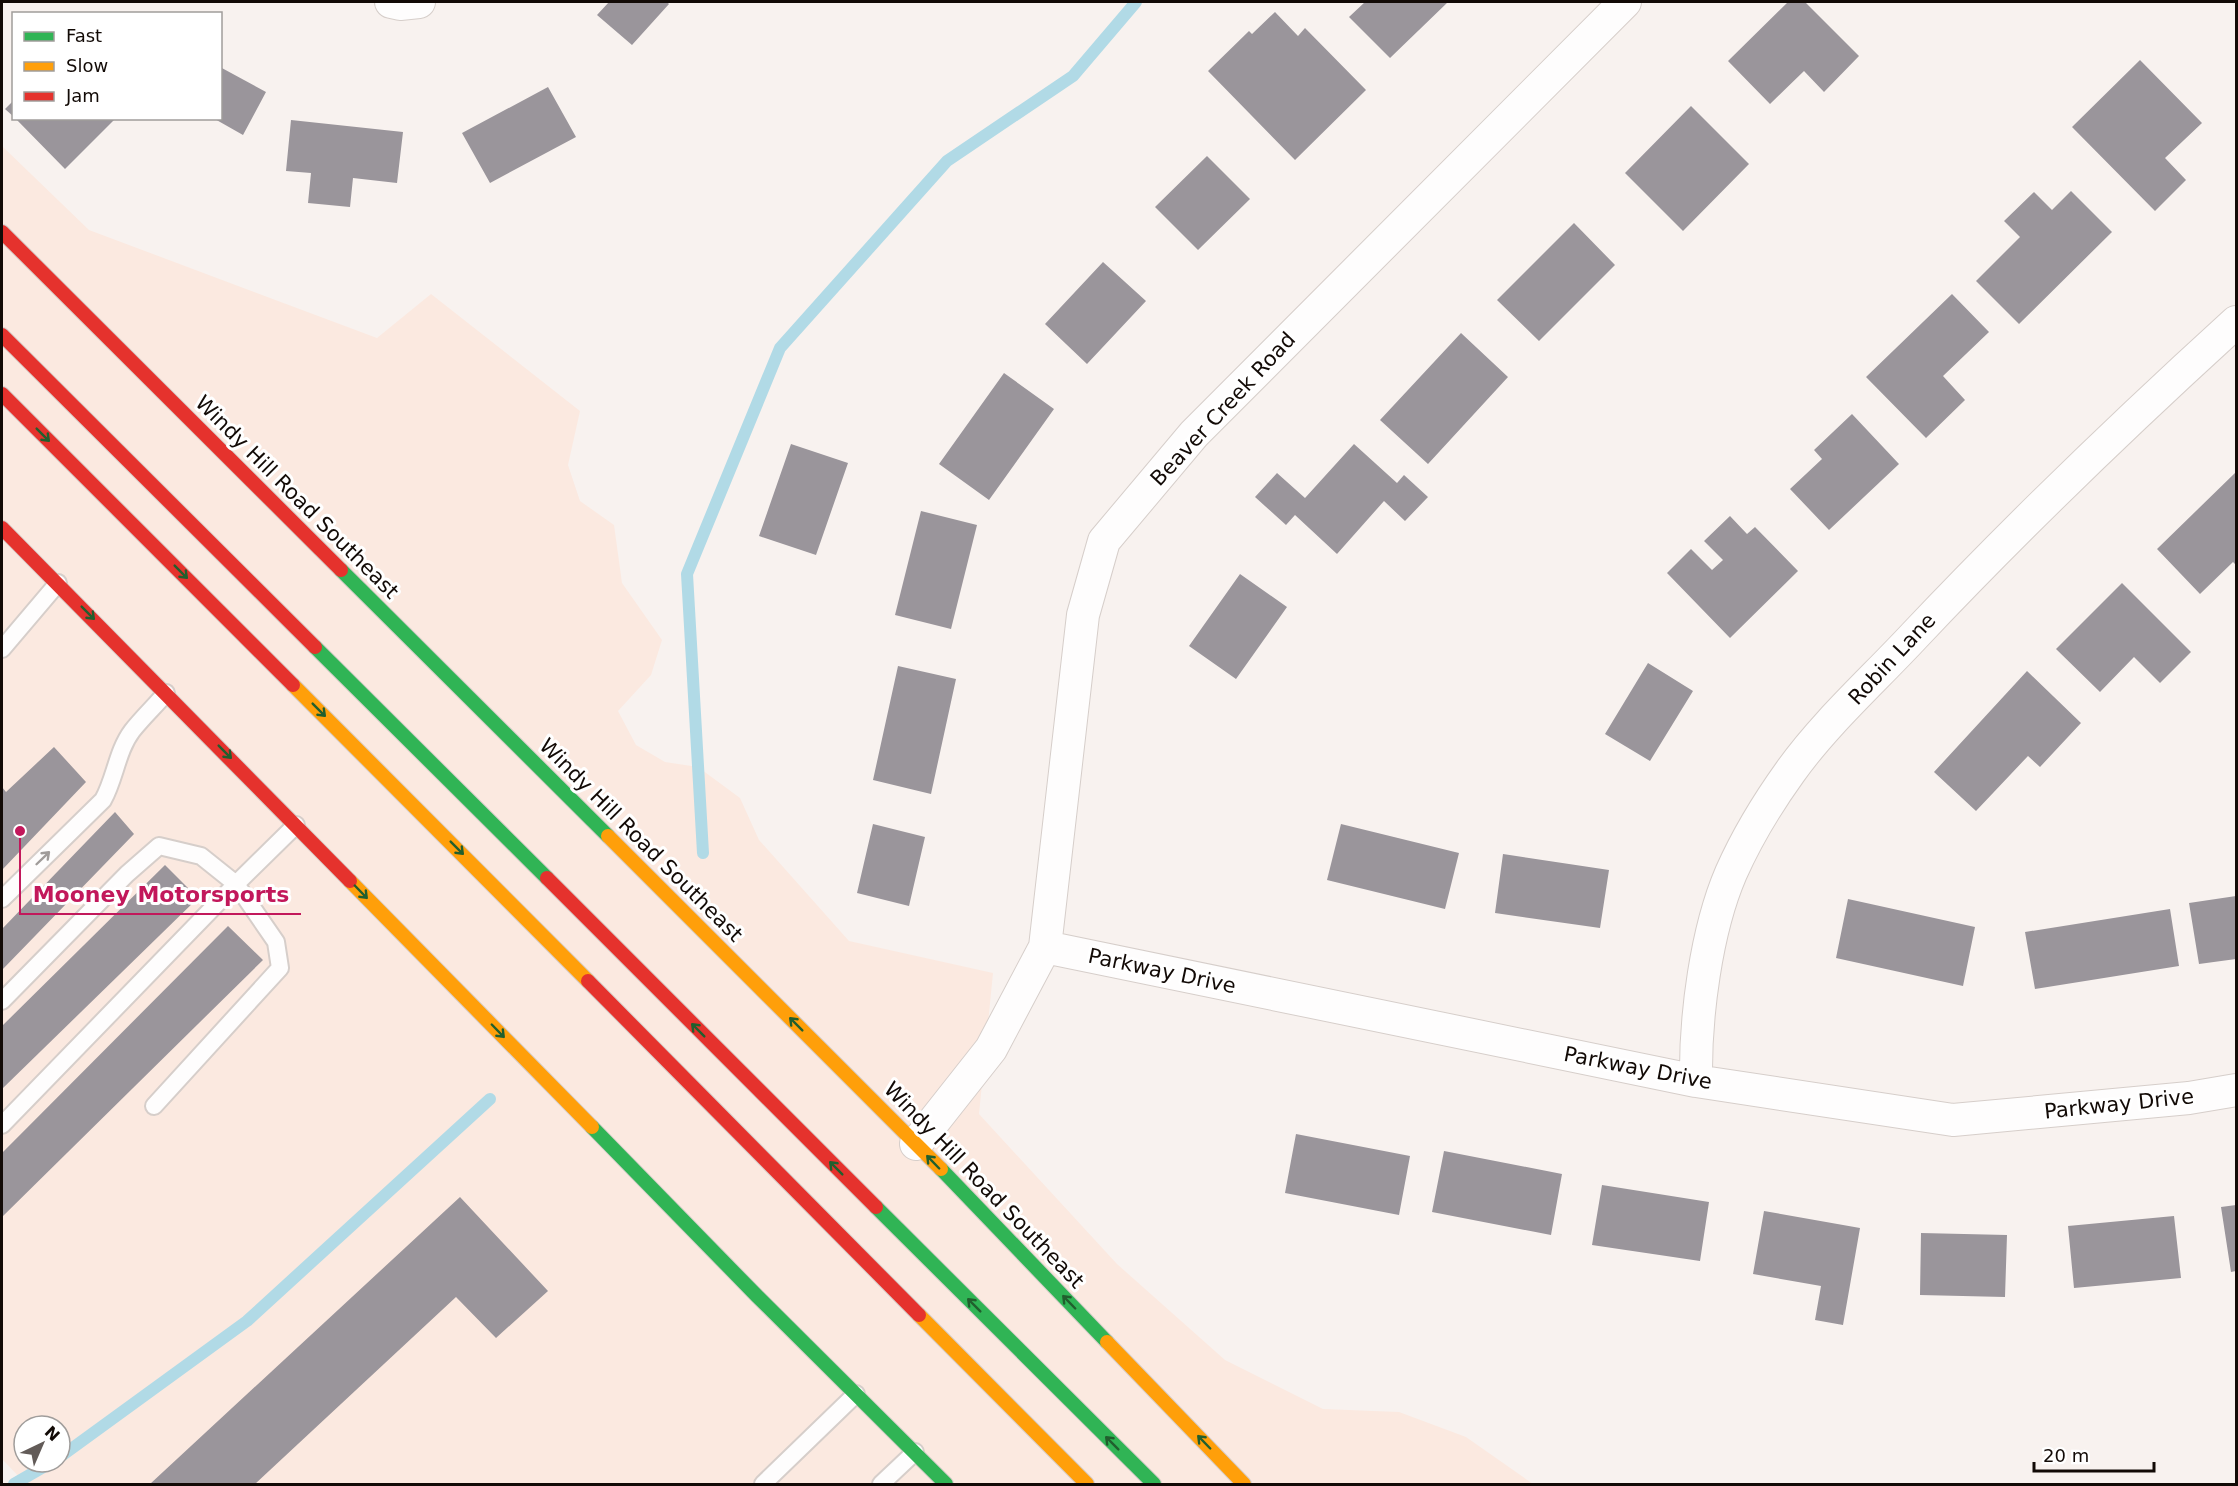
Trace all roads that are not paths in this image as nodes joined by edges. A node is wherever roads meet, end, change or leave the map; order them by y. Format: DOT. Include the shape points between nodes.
graph roads {
  1 [pos="391,2"];
  2 [pos="419,2"];
  3 [pos="1625,2"];
  4 [pos="2,232"];
  5 [pos="2236,322"];
  6 [pos="2,335"];
  7 [pos="2,394"];
  8 [pos="2,528"];
  9 [pos="58,583"];
  10 [pos="2,649"];
  11 [pos="166,693"];
  12 [pos="296,825"];
  13 [pos="236,884"];
  14 [pos="2,899"];
  15 [pos="1045,947"];
  16 [pos="2,1001"];
  17 [pos="1696,1081"];
  18 [pos="2236,1089"];
  19 [pos="153,1106"];
  20 [pos="2,1125"];
  21 [pos="916,1144"];
  22 [pos="856,1394"];
  23 [pos="915,1452"];
  24 [pos="763,1485"];
  25 [pos="882,1485"];
  26 [pos="946,1485"];
  27 [pos="1087,1485"];
  28 [pos="1154,1485"];
  29 [pos="1245,1485"];
  1 -- 2 [label="street"];
  3 -- 15 [label="street, Beaver Creek Road" via="1194,434 1104,541 1083,615"];
  21 -- 4 [label="main road, Windy Hill Road Southeast, one-way"];
  5 -- 17 [label="street, Robin Lane" via="1995,550 1791,770 1757,820 1731,874 1712,931 1696,1043"];
  28 -- 6 [label="main road, one-way"];
  7 -- 27 [label="main road, one-way"];
  8 -- 9 [label="main road"];
  9 -- 10 [label="lane"];
  9 -- 11 [label="main road, one-way"];
  11 -- 12 [label="main road, one-way"];
  14 -- 11 [label="lane, one-way" via="103,800 131,732"];
  12 -- 13 [label="lane"];
  12 -- 22 [label="main road, one-way"];
  13 -- 16 [label="lane" via="201,856 159,846"];
  13 -- 19 [label="lane" via="276,942 280,968"];
  13 -- 20 [label="lane"];
  15 -- 17 [label="street, Parkway Drive"];
  15 -- 21 [label="street, Beaver Creek Road" via="991,1048"];
  17 -- 18 [label="street, Parkway Drive" via="1953,1120 2189,1098"];
  29 -- 21 [label="main road, Windy Hill Road Southeast, one-way"];
  22 -- 23 [label="main road"];
  22 -- 24 [label="lane"];
  23 -- 25 [label="lane"];
  23 -- 26 [label="main road"];
}
